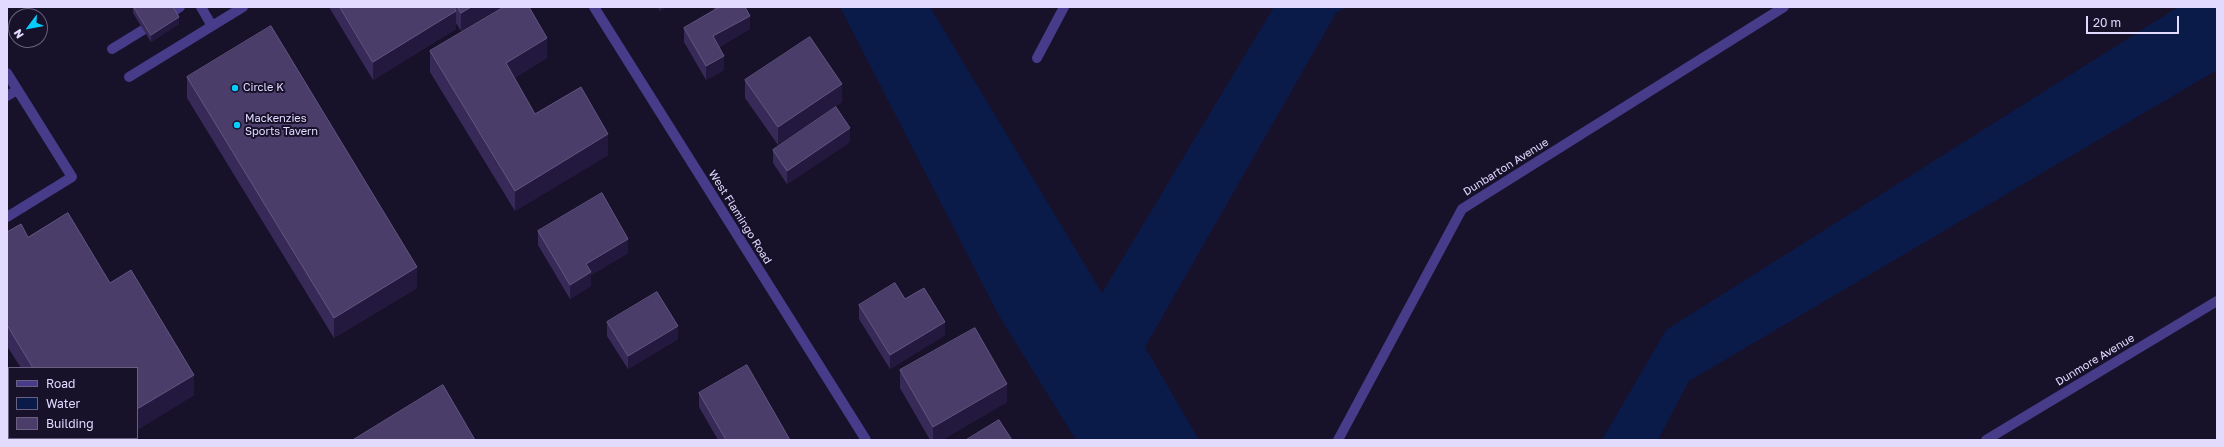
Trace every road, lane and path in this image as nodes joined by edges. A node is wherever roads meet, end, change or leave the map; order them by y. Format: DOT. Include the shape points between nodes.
graph roads {
  1 [pos="201,7"];
  2 [pos="243,7"];
  3 [pos="594,7"];
  4 [pos="1064,7"];
  5 [pos="1784,7"];
  6 [pos="212,26"];
  7 [pos="143,30"];
  8 [pos="112,49"];
  9 [pos="1037,58"];
  10 [pos="7,73"];
  11 [pos="129,77"];
  12 [pos="17,90"];
  13 [pos="7,96"];
  14 [pos="7,217"];
  15 [pos="2217,302"];
  16 [pos="866,440"];
  17 [pos="1338,440"];
  18 [pos="1986,440"];
  1 -- 6 [label="street"];
  2 -- 6 [label="street"];
  3 -- 16 [label="street, West Flamingo Road"];
  4 -- 9 [label="street"];
  5 -- 17 [label="street, Dunbarton Avenue" via="1462,209"];
  6 -- 11 [label="street"];
  7 -- 8 [label="street"];
  10 -- 12 [label="street"];
  12 -- 13 [label="street"];
  12 -- 14 [label="street" via="72,177"];
  15 -- 18 [label="street, Dunmore Avenue"];
}
